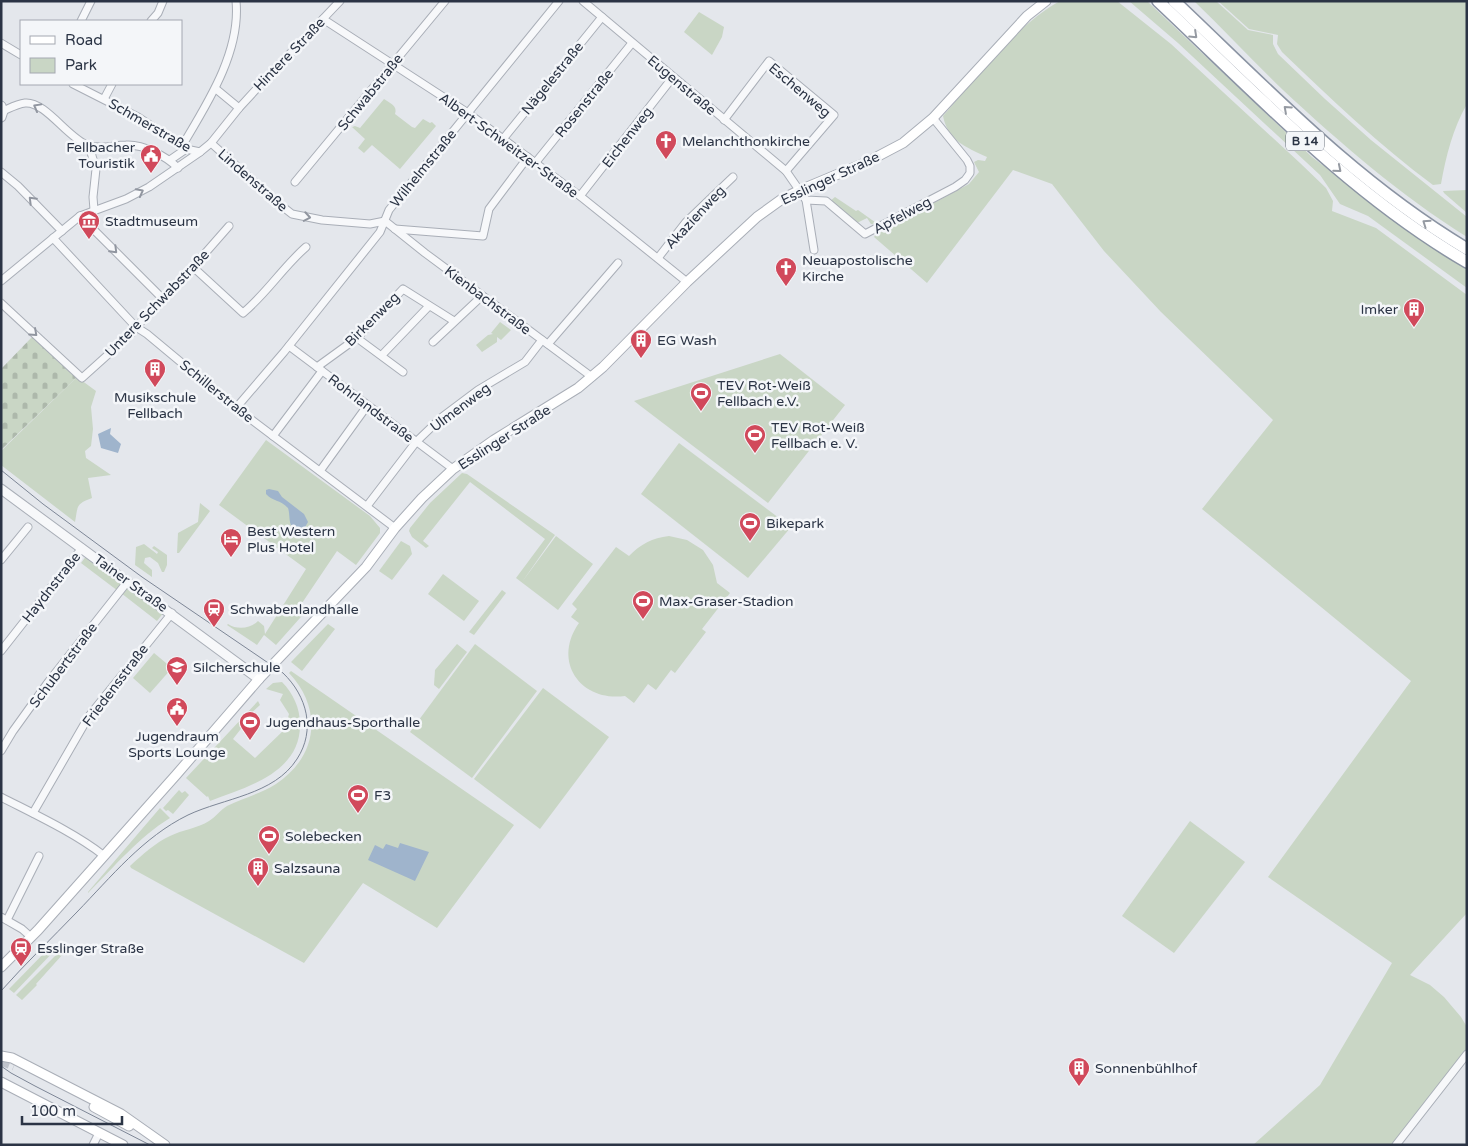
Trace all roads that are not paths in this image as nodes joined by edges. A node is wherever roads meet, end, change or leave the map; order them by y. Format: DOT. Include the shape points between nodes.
graph roads {
  1 [pos="91,1"];
  2 [pos="163,1"];
  3 [pos="236,1"];
  4 [pos="340,1"];
  5 [pos="445,1"];
  6 [pos="559,1"];
  7 [pos="583,1"];
  8 [pos="1046,1"];
  9 [pos="1158,1"];
  10 [pos="1174,1"];
  11 [pos="602,17"];
  12 [pos="323,19"];
  13 [pos="82,20"];
  14 [pos="152,20"];
  15 [pos="1,43"];
  16 [pos="632,43"];
  17 [pos="20,54"];
  18 [pos="392,64"];
  19 [pos="673,78"];
  20 [pos="75,85"];
  21 [pos="111,85"];
  22 [pos="216,89"];
  23 [pos="104,99"];
  24 [pos="238,108"];
  25 [pos="2,111"];
  26 [pos="468,113"];
  27 [pos="933,118"];
  28 [pos="724,120"];
  29 [pos="503,139"];
  30 [pos="211,143"];
  31 [pos="89,146"];
  32 [pos="184,147"];
  33 [pos="200,152"];
  34 [pos="528,157"];
  35 [pos="170,160"];
  36 [pos="536,162"];
  37 [pos="178,168"];
  38 [pos="786,171"];
  39 [pos="1,172"];
  40 [pos="733,177"];
  41 [pos="294,182"];
  42 [pos="800,190"];
  43 [pos="580,196"];
  44 [pos="806,200"];
  45 [pos="94,210"];
  46 [pos="80,216"];
  47 [pos="385,221"];
  48 [pos="229,226"];
  49 [pos="394,229"];
  50 [pos="62,231"];
  51 [pos="53,238"];
  52 [pos="306,247"];
  53 [pos="1467,249"];
  54 [pos="814,250"];
  55 [pos="658,258"];
  56 [pos="1467,262"];
  57 [pos="618,263"];
  58 [pos="193,267"];
  59 [pos="1,281"];
  60 [pos="687,282"];
  61 [pos="482,296"];
  62 [pos="163,299"];
  63 [pos="1,303"];
  64 [pos="429,306"];
  65 [pos="454,321"];
  66 [pos="136,327"];
  67 [pos="357,338"];
  68 [pos="433,342"];
  69 [pos="545,342"];
  70 [pos="289,346"];
  71 [pos="382,355"];
  72 [pos="319,369"];
  73 [pos="403,372"];
  74 [pos="592,377"];
  75 [pos="367,406"];
  76 [pos="236,408"];
  77 [pos="273,436"];
  78 [pos="416,442"];
  79 [pos="454,469"];
  80 [pos="320,471"];
  81 [pos="1,489"];
  82 [pos="367,506"];
  83 [pos="28,527"];
  84 [pos="395,528"];
  85 [pos="82,548"];
  86 [pos="1,560"];
  87 [pos="128,581"];
  88 [pos="172,613"];
  89 [pos="1,651"];
  90 [pos="259,678"];
  91 [pos="1,751"];
  92 [pos="1,797"];
  93 [pos="33,813"];
  94 [pos="39,856"];
  95 [pos="103,856"];
  96 [pos="4,919"];
  97 [pos="31,937"];
  98 [pos="1,967"];
  99 [pos="1467,1054"];
  100 [pos="1,1056"];
  101 [pos="14,1066"];
  102 [pos="1,1082"];
  103 [pos="1,1088"];
  104 [pos="95,1141"];
  105 [pos="112,1145"];
  106 [pos="123,1145"];
  107 [pos="164,1145"];
  108 [pos="1396,1145"];
  1 -- 13 [label="street"];
  2 -- 14 [label="street"];
  3 -- 22 [label="street" via="237,16"];
  4 -- 12 [label="street, Hintere Straße"];
  5 -- 18 [label="street, Schwabstraße"];
  6 -- 26 [label="street, Wilhelmstraße"];
  7 -- 11 [label="street, Eugenstraße"];
  8 -- 27 [label="main road, Esslinger Straße" via="1027,16"];
  9 -- 56 [label="highway, B 14, one-way" via="1346,176 1387,209"];
  53 -- 10 [label="highway, B 14, one-way" via="1393,199 1348,163"];
  11 -- 16 [label="street, Eugenstraße"];
  11 -- 29 [label="street, Nägelestraße"];
  12 -- 18 [label="street, Albert-Schweitzer-Straße"];
  12 -- 24 [label="street, Hintere Straße"];
  15 -- 17 [label="street"];
  16 -- 19 [label="street, Eugenstraße"];
  16 -- 36 [label="street, Rosenstraße"];
  18 -- 26 [label="street, Albert-Schweitzer-Straße"];
  18 -- 41 [label="street, Schwabstraße"];
  19 -- 28 [label="street, Eugenstraße"];
  19 -- 43 [label="street, Eichenweg"];
  20 -- 23 [label="street, Schmerstraße"];
  21 -- 23 [label="street"];
  22 -- 24 [label="street"];
  22 -- 32 [label="street"];
  23 -- 32 [label="street, Schmerstraße"];
  24 -- 30 [label="street, Hintere Straße"];
  31 -- 25 [label="street, one-way" via="37,104 27,102"];
  26 -- 29 [label="street, Albert-Schweitzer-Straße"];
  26 -- 47 [label="street, Wilhelmstraße" via="389,210"];
  27 -- 42 [label="main road, Esslinger Straße" via="903,143"];
  27 -- 44 [label="street, Apfelweg" via="967,160 970,173 965,180 865,234 826,201"];
  28 -- 38 [label="street, Eugenstraße"];
  28 -- 38 [label="street, Eschenweg" via="769,61 834,115"];
  29 -- 34 [label="street, Albert-Schweitzer-Straße"];
  30 -- 33 [label="street, Hintere Straße"];
  30 -- 47 [label="street, Lindenstraße, one-way" via="285,209 298,216 370,224"];
  31 -- 35 [label="street" via="127,144"];
  31 -- 45 [label="street" via="96,169"];
  32 -- 33 [label="street, Schmerstraße"];
  32 -- 35 [label="street"];
  33 -- 37 [label="street, Hintere Straße"];
  34 -- 36 [label="street, Albert-Schweitzer-Straße"];
  34 -- 49 [label="street" via="489,209 483,236"];
  35 -- 37 [label="street"];
  36 -- 43 [label="street, Albert-Schweitzer-Straße"];
  45 -- 37 [label="street, Hintere Straße, one-way" via="126,199"];
  38 -- 42 [label="street, Eugenstraße"];
  50 -- 39 [label="street, one-way"];
  40 -- 55 [label="street, Akazienweg" via="686,222"];
  42 -- 44 [label="street"];
  42 -- 60 [label="main road, Esslinger Straße" via="757,216"];
  43 -- 55 [label="street, Albert-Schweitzer-Straße"];
  44 -- 54 [label="street"];
  45 -- 46 [label="street, Hintere Straße"];
  46 -- 50 [label="street, Hintere Straße"];
  46 -- 62 [label="street, one-way"];
  47 -- 49 [label="street, Kienbachstraße"];
  47 -- 70 [label="street, Wilhelmstraße" via="380,232"];
  48 -- 58 [label="street, Untere Schwabstraße"];
  49 -- 61 [label="street, Kienbachstraße"];
  50 -- 51 [label="street, Hintere Straße"];
  51 -- 59 [label="street, Hintere Straße"];
  51 -- 66 [label="street, Schillerstraße"];
  52 -- 58 [label="street" via="244,313"];
  55 -- 60 [label="street, Albert-Schweitzer-Straße"];
  57 -- 69 [label="street, Ulmenweg"];
  58 -- 62 [label="street, Untere Schwabstraße"];
  60 -- 74 [label="main road, Esslinger Straße"];
  61 -- 65 [label="street"];
  61 -- 69 [label="street, Kienbachstraße"];
  62 -- 66 [label="street, Untere Schwabstraße"];
  63 -- 66 [label="street, Untere Schwabstraße, one-way" via="82,378"];
  64 -- 65 [label="street, Birkenweg"];
  64 -- 67 [label="street, Birkenweg" via="403,289"];
  64 -- 71 [label="street"];
  65 -- 68 [label="street"];
  66 -- 76 [label="street, Schillerstraße"];
  67 -- 71 [label="street"];
  67 -- 72 [label="street, Birkenweg"];
  69 -- 74 [label="street, Kienbachstraße"];
  69 -- 78 [label="street, Ulmenweg" via="525,362 442,416"];
  70 -- 72 [label="street, Rohrlandstraße"];
  70 -- 76 [label="street, Wilhelmstraße"];
  71 -- 73 [label="street"];
  72 -- 75 [label="street, Rohrlandstraße"];
  72 -- 77 [label="street, Birkenweg"];
  74 -- 79 [label="main road, Esslinger Straße"];
  75 -- 78 [label="street, Rohrlandstraße"];
  75 -- 80 [label="street"];
  76 -- 77 [label="street, Schillerstraße"];
  77 -- 80 [label="street, Schillerstraße"];
  78 -- 79 [label="street, Rohrlandstraße"];
  78 -- 82 [label="street, Ulmenweg"];
  79 -- 84 [label="main road, Esslinger Straße"];
  80 -- 82 [label="street, Schillerstraße"];
  81 -- 85 [label="street, Tainer Straße"];
  82 -- 84 [label="street, Schillerstraße"];
  83 -- 86 [label="street"];
  84 -- 90 [label="main road, Esslinger Straße" via="366,567"];
  85 -- 87 [label="street, Tainer Straße"];
  85 -- 89 [label="street, Haydnstraße"];
  87 -- 88 [label="street, Tainer Straße"];
  87 -- 91 [label="street, Schubertstraße" via="49,682"];
  88 -- 90 [label="street, Tainer Straße"];
  88 -- 93 [label="street, Friedensstraße" via="89,716"];
  90 -- 95 [label="main road, Esslinger Straße"];
  92 -- 93 [label="street"];
  93 -- 95 [label="street"];
  94 -- 96 [label="street"];
  95 -- 97 [label="main road, Esslinger Straße"];
  96 -- 97 [label="street"];
  97 -- 98 [label="main road, Esslinger Straße"];
  99 -- 108 [label="street"];
  100 -- 107 [label="main road" via="12,1058 121,1114"];
  101 -- 107 [label="main road"];
  102 -- 106 [label="main road"];
  103 -- 104 [label="main road"];
  104 -- 105 [label="main road"];
}
